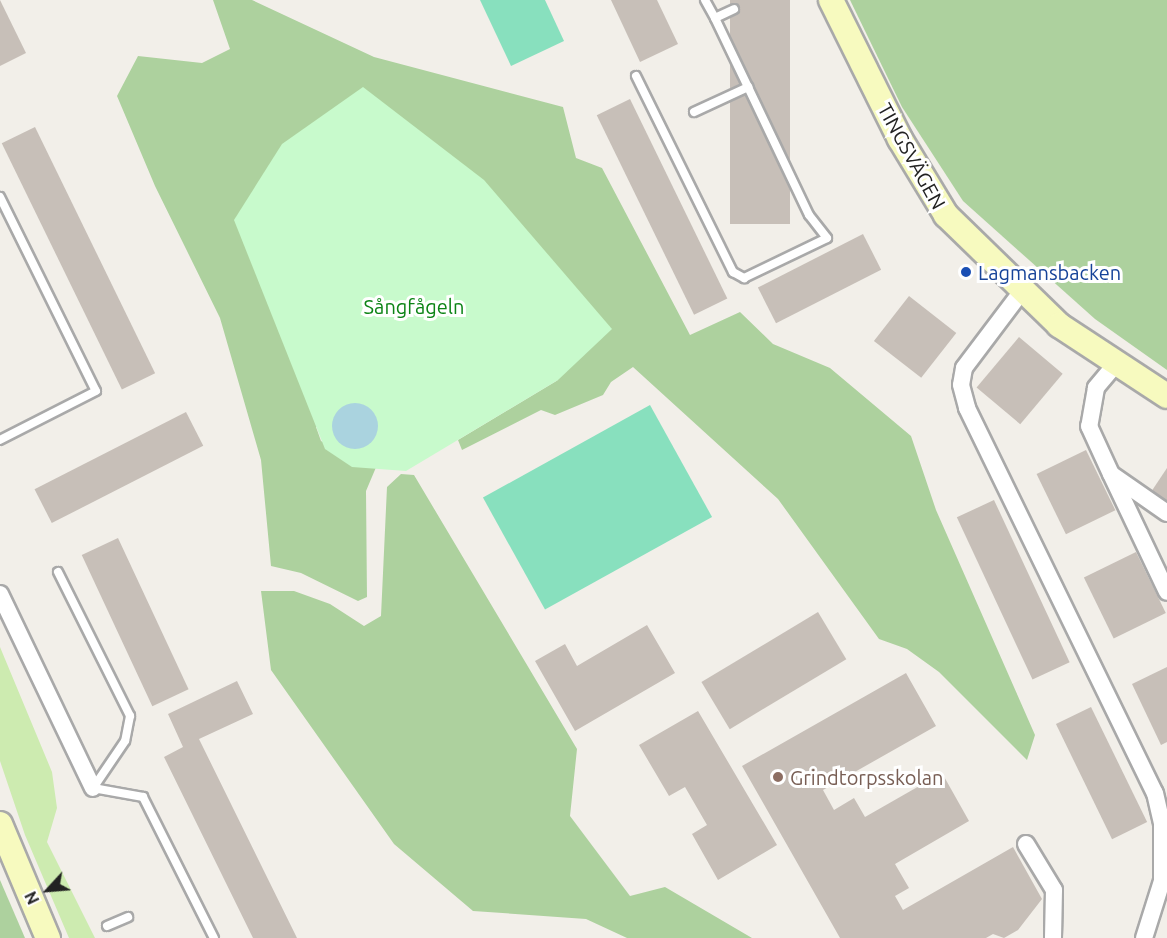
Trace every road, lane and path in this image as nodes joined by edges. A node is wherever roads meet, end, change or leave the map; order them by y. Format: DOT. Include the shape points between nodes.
graph roads {
  1 [pos="705,0"];
  2 [pos="831,0"];
  3 [pos="734,9"];
  4 [pos="715,18"];
  5 [pos="636,76"];
  6 [pos="748,87"];
  7 [pos="694,112"];
  8 [pos="0,197"];
  9 [pos="1022,291"];
  10 [pos="1115,364"];
  11 [pos="1167,396"];
  12 [pos="0,440"];
  13 [pos="1111,474"];
  14 [pos="1167,513"];
  15 [pos="58,572"];
  16 [pos="1167,592"];
  17 [pos="0,594"];
  18 [pos="93,788"];
  19 [pos="0,824"];
  20 [pos="1026,844"];
  21 [pos="128,917"];
  22 [pos="107,926"];
  23 [pos="48,938"];
  24 [pos="214,938"];
  25 [pos="1053,938"];
  26 [pos="1144,938"];
  1 -- 4 [label="lane"];
  2 -- 9 [label="street, TINGSVÄGEN" via="923,182 946,215"];
  3 -- 4 [label="lane"];
  4 -- 6 [label="lane"];
  5 -- 6 [label="lane" via="733,272 744,278 827,238 809,215"];
  6 -- 7 [label="lane"];
  8 -- 12 [label="lane" via="96,391"];
  9 -- 10 [label="street, TINGSVÄGEN"];
  9 -- 26 [label="street" via="964,368 961,384 967,408 1155,793 1162,823 1162,881"];
  10 -- 11 [label="street, TINGSVÄGEN"];
  10 -- 13 [label="street" via="1096,388 1089,426"];
  13 -- 14 [label="street"];
  13 -- 16 [label="street"];
  15 -- 18 [label="lane" via="130,716 125,741"];
  17 -- 18 [label="street"];
  18 -- 24 [label="lane" via="143,797"];
  19 -- 23 [label="street"];
  20 -- 25 [label="street" via="1054,890"];
  21 -- 22 [label="lane"];
}
